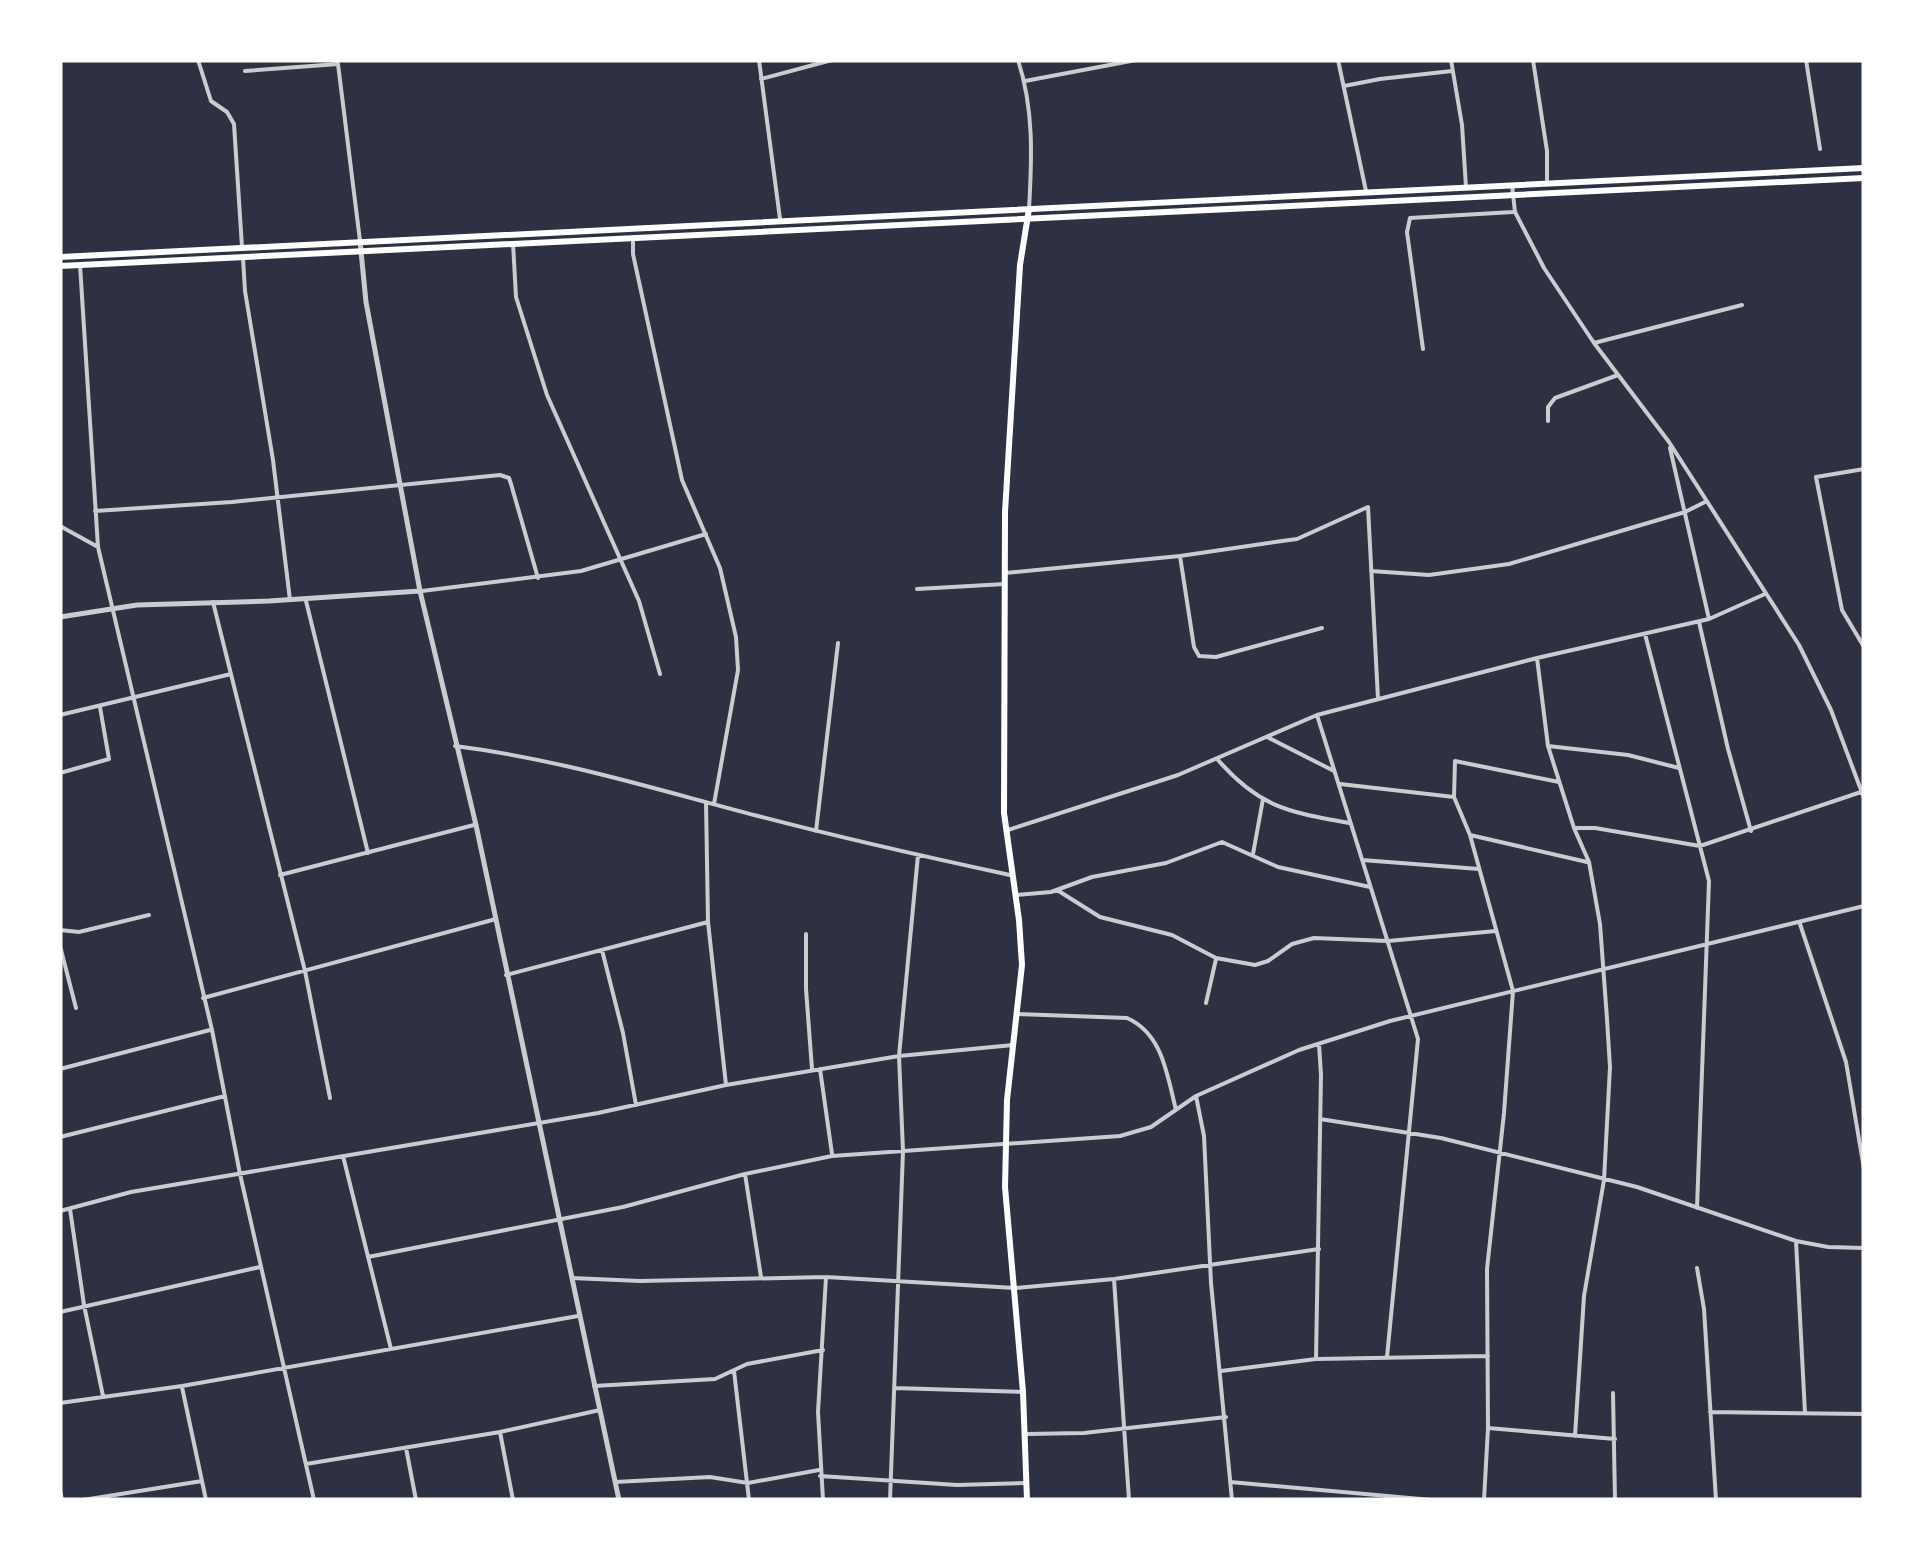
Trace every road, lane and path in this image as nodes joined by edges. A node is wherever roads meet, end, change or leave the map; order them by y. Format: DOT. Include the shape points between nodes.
graph roads {
  1 [pos="198,60"];
  2 [pos="758,60"];
  3 [pos="832,60"];
  4 [pos="1018,60"];
  5 [pos="1136,60"];
  6 [pos="1338,60"];
  7 [pos="1451,60"];
  8 [pos="1533,60"];
  9 [pos="1806,60"];
  10 [pos="337,62"];
  11 [pos="245,71"];
  12 [pos="1452,71"];
  13 [pos="761,79"];
  14 [pos="1025,81"];
  15 [pos="1344,86"];
  16 [pos="1820,149"];
  17 [pos="1864,168"];
  18 [pos="1864,178"];
  19 [pos="1547,183"];
  20 [pos="1512,185"];
  21 [pos="1466,186"];
  22 [pos="1366,191"];
  23 [pos="1512,195"];
  24 [pos="1029,209"];
  25 [pos="1515,212"];
  26 [pos="1028,219"];
  27 [pos="780,220"];
  28 [pos="633,238"];
  29 [pos="360,241"];
  30 [pos="513,243"];
  31 [pos="242,247"];
  32 [pos="361,252"];
  33 [pos="60,256"];
  34 [pos="243,258"];
  35 [pos="80,265"];
  36 [pos="60,266"];
  37 [pos="1742,305"];
  38 [pos="1594,343"];
  39 [pos="1423,349"];
  40 [pos="1618,374"];
  41 [pos="1548,421"];
  42 [pos="1669,442"];
  43 [pos="1864,469"];
  44 [pos="401,486"];
  45 [pos="278,498"];
  46 [pos="1706,501"];
  47 [pos="95,511"];
  48 [pos="1685,512"];
  49 [pos="60,526"];
  50 [pos="706,534"];
  51 [pos="98,547"];
  52 [pos="1180,556"];
  53 [pos="621,561"];
  54 [pos="1370,571"];
  55 [pos="1005,573"];
  56 [pos="538,578"];
  57 [pos="1005,584"];
  58 [pos="916,589"];
  59 [pos="420,591"];
  60 [pos="1765,594"];
  61 [pos="306,599"];
  62 [pos="290,600"];
  63 [pos="212,602"];
  64 [pos="112,608"];
  65 [pos="60,616"];
  66 [pos="1709,618"];
  67 [pos="1698,621"];
  68 [pos="1322,628"];
  69 [pos="1645,634"];
  70 [pos="838,643"];
  71 [pos="1864,647"];
  72 [pos="1537,658"];
  73 [pos="231,674"];
  74 [pos="660,674"];
  75 [pos="135,697"];
  76 [pos="1378,699"];
  77 [pos="100,707"];
  78 [pos="60,715"];
  79 [pos="1317,715"];
  80 [pos="1267,737"];
  81 [pos="455,746"];
  82 [pos="1548,746"];
  83 [pos="1218,760"];
  84 [pos="1679,768"];
  85 [pos="1335,772"];
  86 [pos="60,773"];
  87 [pos="1559,782"];
  88 [pos="1339,784"];
  89 [pos="1863,794"];
  90 [pos="1454,797"];
  91 [pos="1263,800"];
  92 [pos="706,802"];
  93 [pos="714,804"];
  94 [pos="1351,823"];
  95 [pos="476,825"];
  96 [pos="1574,828"];
  97 [pos="816,830"];
  98 [pos="1004,831"];
  99 [pos="1751,831"];
  100 [pos="1470,835"];
  101 [pos="1700,846"];
  102 [pos="368,854"];
  103 [pos="918,855"];
  104 [pos="1253,855"];
  105 [pos="1362,860"];
  106 [pos="1589,862"];
  107 [pos="1479,869"];
  108 [pos="280,875"];
  109 [pos="1010,875"];
  110 [pos="1371,886"];
  111 [pos="1057,890"];
  112 [pos="1016,895"];
  113 [pos="1864,906"];
  114 [pos="149,915"];
  115 [pos="496,919"];
  116 [pos="708,922"];
  117 [pos="1800,924"];
  118 [pos="60,930"];
  119 [pos="1496,931"];
  120 [pos="806,934"];
  121 [pos="1388,940"];
  122 [pos="1705,944"];
  123 [pos="60,946"];
  124 [pos="602,950"];
  125 [pos="1216,958"];
  126 [pos="1605,968"];
  127 [pos="305,971"];
  128 [pos="506,975"];
  129 [pos="1513,991"];
  130 [pos="203,998"];
  131 [pos="1206,1004"];
  132 [pos="76,1008"];
  133 [pos="1017,1014"];
  134 [pos="1408,1016"];
  135 [pos="212,1030"];
  136 [pos="1319,1042"];
  137 [pos="1012,1046"];
  138 [pos="899,1056"];
  139 [pos="60,1068"];
  140 [pos="820,1069"];
  141 [pos="812,1071"];
  142 [pos="726,1085"];
  143 [pos="226,1096"];
  144 [pos="1196,1096"];
  145 [pos="330,1098"];
  146 [pos="636,1105"];
  147 [pos="1176,1110"];
  148 [pos="1320,1119"];
  149 [pos="539,1122"];
  150 [pos="1410,1133"];
  151 [pos="60,1137"];
  152 [pos="1006,1145"];
  153 [pos="903,1150"];
  154 [pos="1500,1154"];
  155 [pos="343,1156"];
  156 [pos="832,1156"];
  157 [pos="1864,1168"];
  158 [pos="240,1174"];
  159 [pos="745,1174"];
  160 [pos="1604,1180"];
  161 [pos="70,1208"];
  162 [pos="1696,1208"];
  163 [pos="60,1211"];
  164 [pos="559,1218"];
  165 [pos="1796,1241"];
  166 [pos="1864,1248"];
  167 [pos="1318,1249"];
  168 [pos="368,1256"];
  169 [pos="1210,1263"];
  170 [pos="262,1267"];
  171 [pos="1697,1268"];
  172 [pos="761,1277"];
  173 [pos="826,1277"];
  174 [pos="572,1278"];
  175 [pos="1114,1279"];
  176 [pos="898,1283"];
  177 [pos="1015,1288"];
  178 [pos="84,1306"];
  179 [pos="60,1312"];
  180 [pos="580,1316"];
  181 [pos="391,1349"];
  182 [pos="823,1350"];
  183 [pos="1488,1356"];
  184 [pos="1386,1357"];
  185 [pos="1316,1358"];
  186 [pos="285,1367"];
  187 [pos="734,1371"];
  188 [pos="1221,1372"];
  189 [pos="182,1386"];
  190 [pos="594,1386"];
  191 [pos="894,1388"];
  192 [pos="1022,1392"];
  193 [pos="1613,1393"];
  194 [pos="104,1398"];
  195 [pos="60,1403"];
  196 [pos="600,1410"];
  197 [pos="1710,1412"];
  198 [pos="1805,1413"];
  199 [pos="1864,1414"];
  200 [pos="1226,1417"];
  201 [pos="1124,1428"];
  202 [pos="1488,1428"];
  203 [pos="500,1432"];
  204 [pos="1024,1434"];
  205 [pos="1575,1436"];
  206 [pos="1615,1439"];
  207 [pos="406,1448"];
  208 [pos="306,1464"];
  209 [pos="820,1473"];
  210 [pos="891,1479"];
  211 [pos="202,1481"];
  212 [pos="615,1482"];
  213 [pos="748,1482"];
  214 [pos="1230,1482"];
  215 [pos="1026,1483"];
  216 [pos="60,1490"];
  217 [pos="62,1500"];
  218 [pos="83,1500"];
  219 [pos="206,1500"];
  220 [pos="314,1500"];
  221 [pos="416,1500"];
  222 [pos="513,1500"];
  223 [pos="619,1500"];
  224 [pos="749,1500"];
  225 [pos="823,1500"];
  226 [pos="890,1500"];
  227 [pos="1028,1500"];
  228 [pos="1128,1500"];
  229 [pos="1232,1500"];
  230 [pos="1432,1500"];
  231 [pos="1484,1500"];
  232 [pos="1615,1500"];
  233 [pos="1716,1500"];
  1 -- 31 [label="street" via="210,101 234,124"];
  2 -- 13 [label="street"];
  3 -- 13 [label="street"];
  4 -- 14 [label="street"];
  5 -- 14 [label="street"];
  6 -- 15 [label="street"];
  7 -- 12 [label="street"];
  8 -- 19 [label="street"];
  9 -- 16 [label="street"];
  10 -- 11 [label="street"];
  10 -- 29 [label="street"];
  12 -- 15 [label="street"];
  12 -- 21 [label="street"];
  13 -- 27 [label="street"];
  14 -- 24 [label="street"];
  15 -- 22 [label="street"];
  17 -- 19 [label="main road"];
  18 -- 23 [label="main road"];
  19 -- 20 [label="main road"];
  20 -- 21 [label="main road"];
  20 -- 23 [label="street"];
  21 -- 22 [label="main road"];
  22 -- 24 [label="main road"];
  23 -- 25 [label="street"];
  23 -- 26 [label="main road"];
  24 -- 26 [label="main road"];
  24 -- 27 [label="main road"];
  25 -- 38 [label="street"];
  25 -- 39 [label="street" via="1410,218"];
  26 -- 28 [label="main road"];
  26 -- 55 [label="main road" via="1015,340"];
  27 -- 29 [label="main road"];
  28 -- 30 [label="main road"];
  28 -- 50 [label="street" via="682,480"];
  29 -- 31 [label="main road"];
  29 -- 32 [label="street"];
  30 -- 32 [label="main road"];
  30 -- 53 [label="street" via="516,297 547,395"];
  31 -- 33 [label="main road"];
  32 -- 34 [label="main road"];
  32 -- 44 [label="street"];
  34 -- 35 [label="main road"];
  34 -- 45 [label="street"];
  35 -- 36 [label="main road"];
  35 -- 47 [label="street"];
  37 -- 38 [label="street"];
  38 -- 40 [label="street"];
  40 -- 41 [label="street" via="1555,398"];
  40 -- 42 [label="street"];
  42 -- 46 [label="street"];
  42 -- 48 [label="street"];
  43 -- 71 [label="street" via="1816,477 1842,610"];
  44 -- 45 [label="street"];
  44 -- 56 [label="street" via="508,478"];
  44 -- 59 [label="street"];
  45 -- 47 [label="street"];
  45 -- 62 [label="street"];
  46 -- 48 [label="street"];
  46 -- 60 [label="street"];
  47 -- 51 [label="street"];
  48 -- 54 [label="street" via="1509,564 1428,575"];
  48 -- 66 [label="street"];
  49 -- 51 [label="street"];
  50 -- 53 [label="street"];
  50 -- 93 [label="street" via="738,651"];
  51 -- 64 [label="street"];
  52 -- 54 [label="street" via="1296,539 1368,507"];
  52 -- 55 [label="street"];
  52 -- 68 [label="street" via="1199,656"];
  53 -- 56 [label="street"];
  53 -- 74 [label="street"];
  54 -- 76 [label="street"];
  55 -- 57 [label="main road"];
  56 -- 59 [label="street"];
  57 -- 58 [label="street"];
  57 -- 98 [label="main road"];
  59 -- 61 [label="street"];
  59 -- 81 [label="street"];
  60 -- 66 [label="street"];
  60 -- 89 [label="street" via="1799,644"];
  61 -- 62 [label="street"];
  61 -- 102 [label="street"];
  62 -- 63 [label="street"];
  63 -- 64 [label="street"];
  63 -- 73 [label="street"];
  64 -- 65 [label="street"];
  64 -- 75 [label="street"];
  66 -- 67 [label="street"];
  67 -- 69 [label="street"];
  67 -- 99 [label="street"];
  69 -- 72 [label="street"];
  69 -- 84 [label="street"];
  70 -- 97 [label="street"];
  72 -- 76 [label="street"];
  72 -- 82 [label="street"];
  73 -- 75 [label="street"];
  73 -- 108 [label="street"];
  75 -- 77 [label="street"];
  75 -- 130 [label="street"];
  76 -- 79 [label="street"];
  77 -- 78 [label="street"];
  77 -- 86 [label="street" via="109,759"];
  79 -- 80 [label="street"];
  79 -- 85 [label="street"];
  80 -- 83 [label="street"];
  80 -- 85 [label="street"];
  81 -- 92 [label="street" via="583,768"];
  81 -- 95 [label="street"];
  82 -- 84 [label="street"];
  82 -- 87 [label="street"];
  83 -- 91 [label="street"];
  83 -- 98 [label="street"];
  84 -- 101 [label="street"];
  85 -- 88 [label="street"];
  87 -- 90 [label="street" via="1455,761"];
  87 -- 96 [label="street"];
  88 -- 90 [label="street"];
  88 -- 94 [label="street"];
  89 -- 99 [label="street"];
  90 -- 100 [label="street"];
  91 -- 94 [label="street" via="1288,812"];
  91 -- 104 [label="street"];
  92 -- 93 [label="street"];
  92 -- 116 [label="street"];
  93 -- 97 [label="street"];
  94 -- 105 [label="street"];
  95 -- 102 [label="street"];
  95 -- 115 [label="street"];
  96 -- 101 [label="street"];
  96 -- 106 [label="street"];
  97 -- 103 [label="street"];
  98 -- 109 [label="main road"];
  99 -- 101 [label="street"];
  100 -- 106 [label="street"];
  100 -- 107 [label="street"];
  101 -- 122 [label="street" via="1709,881"];
  102 -- 108 [label="street"];
  103 -- 109 [label="street"];
  103 -- 138 [label="street"];
  104 -- 110 [label="street" via="1278,868"];
  104 -- 111 [label="street" via="1222,842"];
  105 -- 107 [label="street"];
  105 -- 110 [label="street"];
  106 -- 126 [label="street"];
  107 -- 119 [label="street"];
  108 -- 127 [label="street"];
  109 -- 112 [label="main road"];
  110 -- 121 [label="street"];
  111 -- 112 [label="street"];
  111 -- 125 [label="street" via="1100,917 1172,935"];
  112 -- 133 [label="main road" via="1022,966"];
  113 -- 117 [label="street"];
  114 -- 118 [label="street" via="79,932"];
  115 -- 127 [label="street"];
  115 -- 128 [label="street"];
  116 -- 124 [label="street"];
  116 -- 142 [label="street"];
  117 -- 122 [label="street"];
  117 -- 157 [label="street" via="1846,1062"];
  119 -- 121 [label="street"];
  119 -- 129 [label="street"];
  120 -- 141 [label="street"];
  121 -- 125 [label="street" via="1314,938 1254,966"];
  121 -- 134 [label="street"];
  122 -- 126 [label="street"];
  122 -- 162 [label="street"];
  123 -- 132 [label="street"];
  124 -- 128 [label="street"];
  124 -- 146 [label="street"];
  125 -- 131 [label="street"];
  126 -- 129 [label="street"];
  126 -- 160 [label="street" via="1610,1067"];
  127 -- 130 [label="street"];
  127 -- 145 [label="street"];
  128 -- 149 [label="street"];
  129 -- 134 [label="street"];
  129 -- 154 [label="street"];
  130 -- 135 [label="street"];
  133 -- 137 [label="main road"];
  133 -- 147 [label="street" via="1127,1018 1141,1025 1162,1060"];
  134 -- 136 [label="street"];
  134 -- 150 [label="street" via="1418,1039"];
  135 -- 139 [label="street"];
  135 -- 143 [label="street"];
  136 -- 144 [label="street"];
  136 -- 148 [label="street"];
  137 -- 138 [label="street"];
  137 -- 152 [label="main road"];
  138 -- 140 [label="street"];
  138 -- 153 [label="street"];
  140 -- 141 [label="street"];
  140 -- 156 [label="street"];
  141 -- 142 [label="street"];
  142 -- 146 [label="street"];
  143 -- 151 [label="street"];
  143 -- 158 [label="street"];
  144 -- 147 [label="street"];
  144 -- 169 [label="street"];
  146 -- 149 [label="street"];
  147 -- 152 [label="street" via="1120,1136"];
  148 -- 150 [label="street"];
  148 -- 167 [label="street"];
  149 -- 155 [label="street"];
  149 -- 164 [label="street"];
  150 -- 154 [label="street"];
  150 -- 184 [label="street"];
  152 -- 153 [label="street"];
  152 -- 177 [label="main road"];
  153 -- 156 [label="street"];
  153 -- 176 [label="street"];
  154 -- 160 [label="street"];
  154 -- 183 [label="street" via="1487,1269"];
  155 -- 158 [label="street"];
  155 -- 168 [label="street"];
  156 -- 159 [label="street"];
  158 -- 161 [label="street"];
  158 -- 170 [label="street"];
  159 -- 164 [label="street"];
  159 -- 172 [label="street"];
  160 -- 162 [label="street"];
  160 -- 205 [label="street" via="1584,1296"];
  161 -- 163 [label="street"];
  161 -- 178 [label="street"];
  162 -- 165 [label="street"];
  164 -- 168 [label="street"];
  164 -- 174 [label="street"];
  165 -- 166 [label="street"];
  165 -- 198 [label="street"];
  167 -- 169 [label="street"];
  167 -- 185 [label="street"];
  168 -- 181 [label="street"];
  169 -- 175 [label="street"];
  169 -- 188 [label="street"];
  170 -- 178 [label="street"];
  170 -- 186 [label="street"];
  171 -- 197 [label="street"];
  172 -- 173 [label="street"];
  172 -- 174 [label="street"];
  173 -- 176 [label="street"];
  173 -- 182 [label="street"];
  174 -- 180 [label="street"];
  175 -- 177 [label="street"];
  175 -- 201 [label="street"];
  176 -- 177 [label="street"];
  176 -- 191 [label="street"];
  177 -- 192 [label="main road"];
  178 -- 179 [label="street"];
  178 -- 194 [label="street"];
  180 -- 181 [label="street"];
  180 -- 190 [label="street"];
  181 -- 186 [label="street"];
  182 -- 187 [label="street"];
  182 -- 209 [label="street"];
  183 -- 184 [label="street"];
  183 -- 202 [label="street"];
  184 -- 185 [label="street"];
  185 -- 188 [label="street"];
  186 -- 189 [label="street"];
  186 -- 208 [label="street"];
  187 -- 190 [label="street" via="715,1380"];
  187 -- 213 [label="street"];
  188 -- 200 [label="street"];
  189 -- 194 [label="street"];
  189 -- 211 [label="street"];
  190 -- 196 [label="street"];
  191 -- 192 [label="street"];
  191 -- 210 [label="street"];
  192 -- 204 [label="main road"];
  193 -- 206 [label="street"];
  194 -- 195 [label="street"];
  196 -- 203 [label="street"];
  196 -- 212 [label="street"];
  197 -- 198 [label="street"];
  197 -- 233 [label="street"];
  198 -- 199 [label="street"];
  200 -- 201 [label="street"];
  200 -- 214 [label="street"];
  201 -- 204 [label="street"];
  201 -- 228 [label="street"];
  202 -- 205 [label="street"];
  202 -- 231 [label="street"];
  203 -- 207 [label="street"];
  203 -- 222 [label="street"];
  204 -- 215 [label="main road"];
  205 -- 206 [label="street"];
  206 -- 232 [label="street"];
  207 -- 208 [label="street"];
  207 -- 221 [label="street"];
  208 -- 220 [label="street"];
  209 -- 210 [label="street"];
  209 -- 213 [label="street"];
  209 -- 225 [label="street"];
  210 -- 215 [label="street"];
  210 -- 226 [label="street"];
  211 -- 218 [label="street"];
  211 -- 219 [label="street"];
  212 -- 213 [label="street"];
  212 -- 223 [label="street"];
  213 -- 224 [label="street"];
  214 -- 229 [label="street"];
  214 -- 230 [label="street"];
  215 -- 227 [label="main road"];
  216 -- 217 [label="street"];
}
